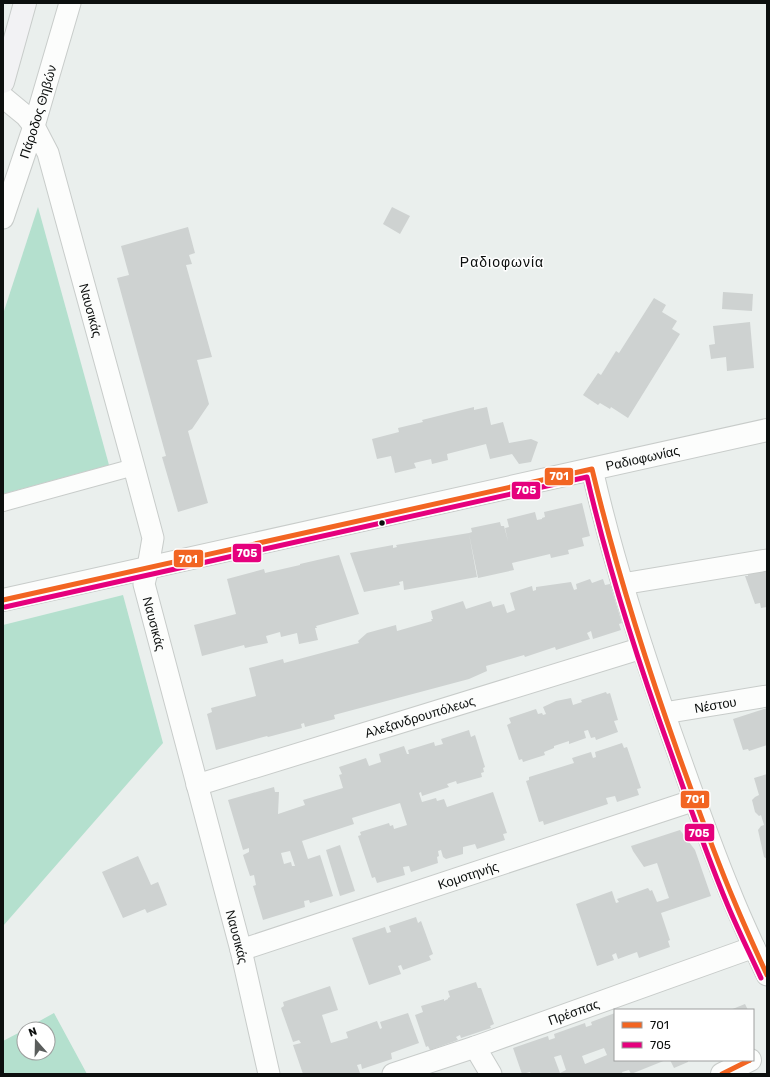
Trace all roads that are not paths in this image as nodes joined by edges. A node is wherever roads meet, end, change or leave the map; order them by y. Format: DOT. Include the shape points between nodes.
graph roads {
  1 [pos="25,3"];
  2 [pos="70,3"];
  3 [pos="3,82"];
  4 [pos="3,97"];
  5 [pos="34,126"];
  6 [pos="3,218"];
  7 [pos="767,430"];
  8 [pos="134,466"];
  9 [pos="592,469"];
  10 [pos="3,504"];
  11 [pos="767,560"];
  12 [pos="148,568"];
  13 [pos="622,584"];
  14 [pos="3,600"];
  15 [pos="642,648"];
  16 [pos="767,696"];
  17 [pos="664,713"];
  18 [pos="197,785"];
  19 [pos="695,800"];
  20 [pos="754,947"];
  21 [pos="241,950"];
  22 [pos="767,975"];
  23 [pos="475,1046"];
  24 [pos="767,1052"];
  25 [pos="754,1058"];
  26 [pos="748,1061"];
  27 [pos="269,1074"];
  28 [pos="393,1074"];
  29 [pos="492,1074"];
  30 [pos="722,1074"];
  1 -- 3 [label="main road"];
  2 -- 5 [label="street, Πάροδος Θηβών"];
  4 -- 5 [label="street, Ναυσικάς"];
  5 -- 6 [label="street, Πάροδος Θηβών"];
  5 -- 8 [label="street, Ναυσικάς" via="48,154"];
  7 -- 9 [label="street, Ραδιοφωνίας"];
  8 -- 10 [label="street"];
  8 -- 12 [label="street, Ναυσικάς" via="152,538"];
  9 -- 12 [label="street, Ραδιοφωνίας"];
  9 -- 13 [label="street"];
  11 -- 13 [label="street"];
  12 -- 14 [label="street, Ραδιοφωνίας"];
  12 -- 18 [label="street, Ναυσικάς" via="144,584"];
  13 -- 15 [label="street"];
  15 -- 17 [label="street"];
  15 -- 18 [label="street, Αλεξανδρουπόλεως"];
  16 -- 17 [label="street, Νέστου"];
  17 -- 19 [label="street"];
  18 -- 21 [label="street, Ναυσικάς"];
  19 -- 20 [label="street" via="730,894"];
  19 -- 21 [label="street, Κομοτηνής"];
  20 -- 22 [label="street"];
  20 -- 23 [label="street, Πρέσπας"];
  21 -- 27 [label="street, Ναυσικάς"];
  23 -- 28 [label="street, Πρέσπας"];
  23 -- 29 [label="street"];
  24 -- 25 [label="street"];
  26 -- 30 [label="street"];
}
